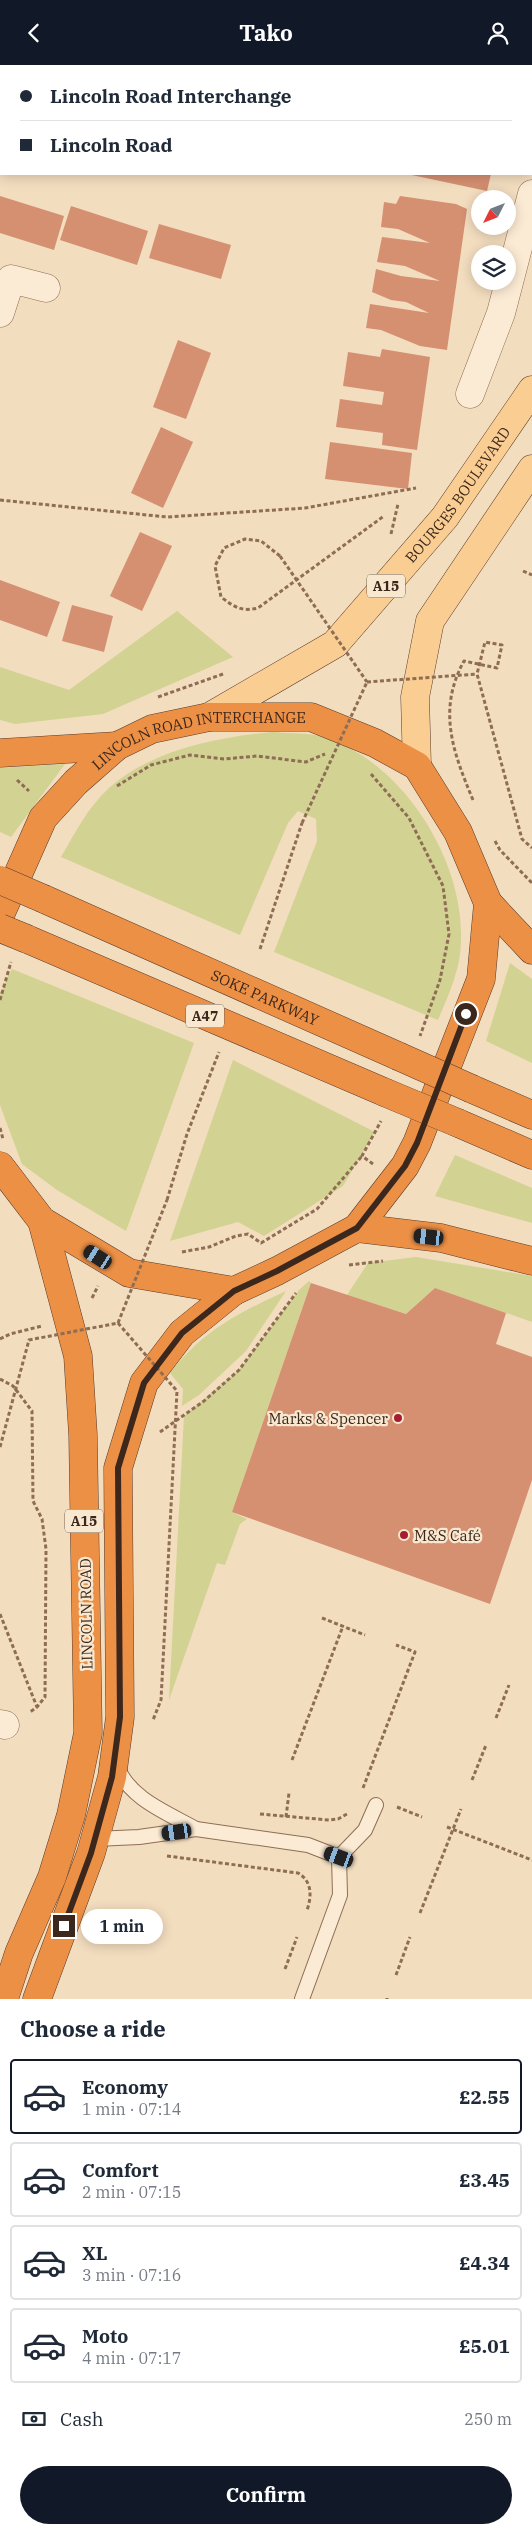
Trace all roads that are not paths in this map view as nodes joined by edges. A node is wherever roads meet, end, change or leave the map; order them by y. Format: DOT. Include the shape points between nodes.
graph roads {
  1 [pos="532,194"];
  2 [pos="6,276"];
  3 [pos="46,288"];
  4 [pos="0,313"];
  5 [pos="532,390"];
  6 [pos="470,394"];
  7 [pos="532,469"];
  8 [pos="209,717"];
  9 [pos="117,746"];
  10 [pos="4,752"];
  11 [pos="417,766"];
  12 [pos="0,880"];
  13 [pos="488,903"];
  14 [pos="0,915"];
  15 [pos="0,928"];
  16 [pos="532,950"];
  17 [pos="532,1115"];
  18 [pos="532,1155"];
  19 [pos="0,1166"];
  20 [pos="42,1221"];
  21 [pos="357,1228"];
  22 [pos="532,1261"];
  23 [pos="234,1291"];
  24 [pos="114,1759"];
  25 [pos="376,1805"];
  26 [pos="196,1829"];
  27 [pos="94,1839"];
  28 [pos="339,1857"];
  29 [pos="4,1999"];
  30 [pos="37,1999"];
  31 [pos="302,1999"];
  1 -- 6 [label="street" via="501,313"];
  2 -- 3 [label="street"];
  2 -- 4 [label="street"];
  5 -- 8 [label="main road, BOURGES BOULEVARD / A15" via="445,517 336,644"];
  7 -- 11 [label="main road" via="430,621 415,697"];
  8 -- 9 [label="highway, LINCOLN ROAD INTERCHANGE" via="152,729"];
  8 -- 11 [label="highway, LINCOLN ROAD INTERCHANGE" via="311,717 375,743"];
  9 -- 10 [label="highway"];
  9 -- 14 [label="highway, LINCOLN ROAD INTERCHANGE" via="76,782 43,818"];
  11 -- 13 [label="highway, LINCOLN ROAD INTERCHANGE" via="458,832"];
  12 -- 17 [label="highway, SOKE PARKWAY, bridge" via="407,1051 472,1089"];
  13 -- 16 [label="highway"];
  13 -- 21 [label="highway, LINCOLN ROAD INTERCHANGE" via="481,979 417,1143 395,1179"];
  15 -- 18 [label="highway, A47, bridge" via="384,1102 458,1123"];
  19 -- 20 [label="highway"];
  20 -- 23 [label="highway" via="129,1273"];
  20 -- 29 [label="highway, LINCOLN ROAD / A15" via="78,1357 83,1435 88,1733 71,1815 52,1877 19,1953"];
  21 -- 22 [label="highway" via="442,1238"];
  21 -- 23 [label="highway, LINCOLN ROAD INTERCHANGE"];
  23 -- 24 [label="highway, A15" via="182,1333 144,1383 118,1468 120,1717"];
  24 -- 26 [label="lane" via="123,1779 136,1794"];
  24 -- 27 [label="highway, A15"];
  25 -- 28 [label="lane" via="365,1830"];
  26 -- 27 [label="lane"];
  26 -- 28 [label="lane" via="308,1845"];
  27 -- 30 [label="highway, A15"];
  28 -- 31 [label="lane" via="340,1895"];
}
